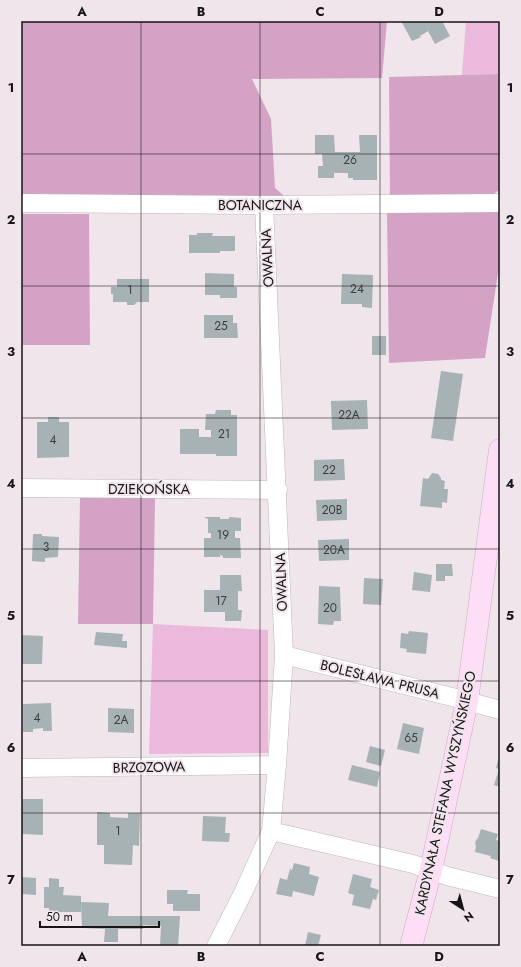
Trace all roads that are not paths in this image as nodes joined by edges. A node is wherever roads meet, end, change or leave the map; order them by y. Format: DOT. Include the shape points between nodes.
graph roads {
  1 [pos="21,202"];
  2 [pos="500,203"];
  3 [pos="264,205"];
  4 [pos="500,450"];
  5 [pos="21,488"];
  6 [pos="278,490"];
  7 [pos="284,655"];
  8 [pos="467,701"];
  9 [pos="500,710"];
  10 [pos="277,765"];
  11 [pos="21,768"];
  12 [pos="271,831"];
  13 [pos="431,870"];
  14 [pos="500,889"];
  15 [pos="216,946"];
  16 [pos="411,946"];
  1 -- 3 [label="street, BOTANICZNA"];
  2 -- 3 [label="street, BOTANICZNA"];
  3 -- 6 [label="street, OWALNA"];
  4 -- 8 [label="main road, KARDYNAŁA STEFANA WYSZYŃSKIEGO"];
  5 -- 6 [label="street, DZIEKOŃSKA"];
  6 -- 7 [label="street, OWALNA"];
  7 -- 8 [label="street, BOLESŁAWA PRUSA"];
  7 -- 10 [label="street, OWALNA"];
  8 -- 9 [label="street, BOLESŁAWA PRUSA"];
  8 -- 13 [label="main road, KARDYNAŁA STEFANA WYSZYŃSKIEGO"];
  10 -- 11 [label="street, BRZOZOWA"];
  10 -- 12 [label="street, OWALNA"];
  12 -- 13 [label="street"];
  12 -- 15 [label="street, OWALNA"];
  13 -- 14 [label="street"];
  13 -- 16 [label="main road, KARDYNAŁA STEFANA WYSZYŃSKIEGO"];
}
